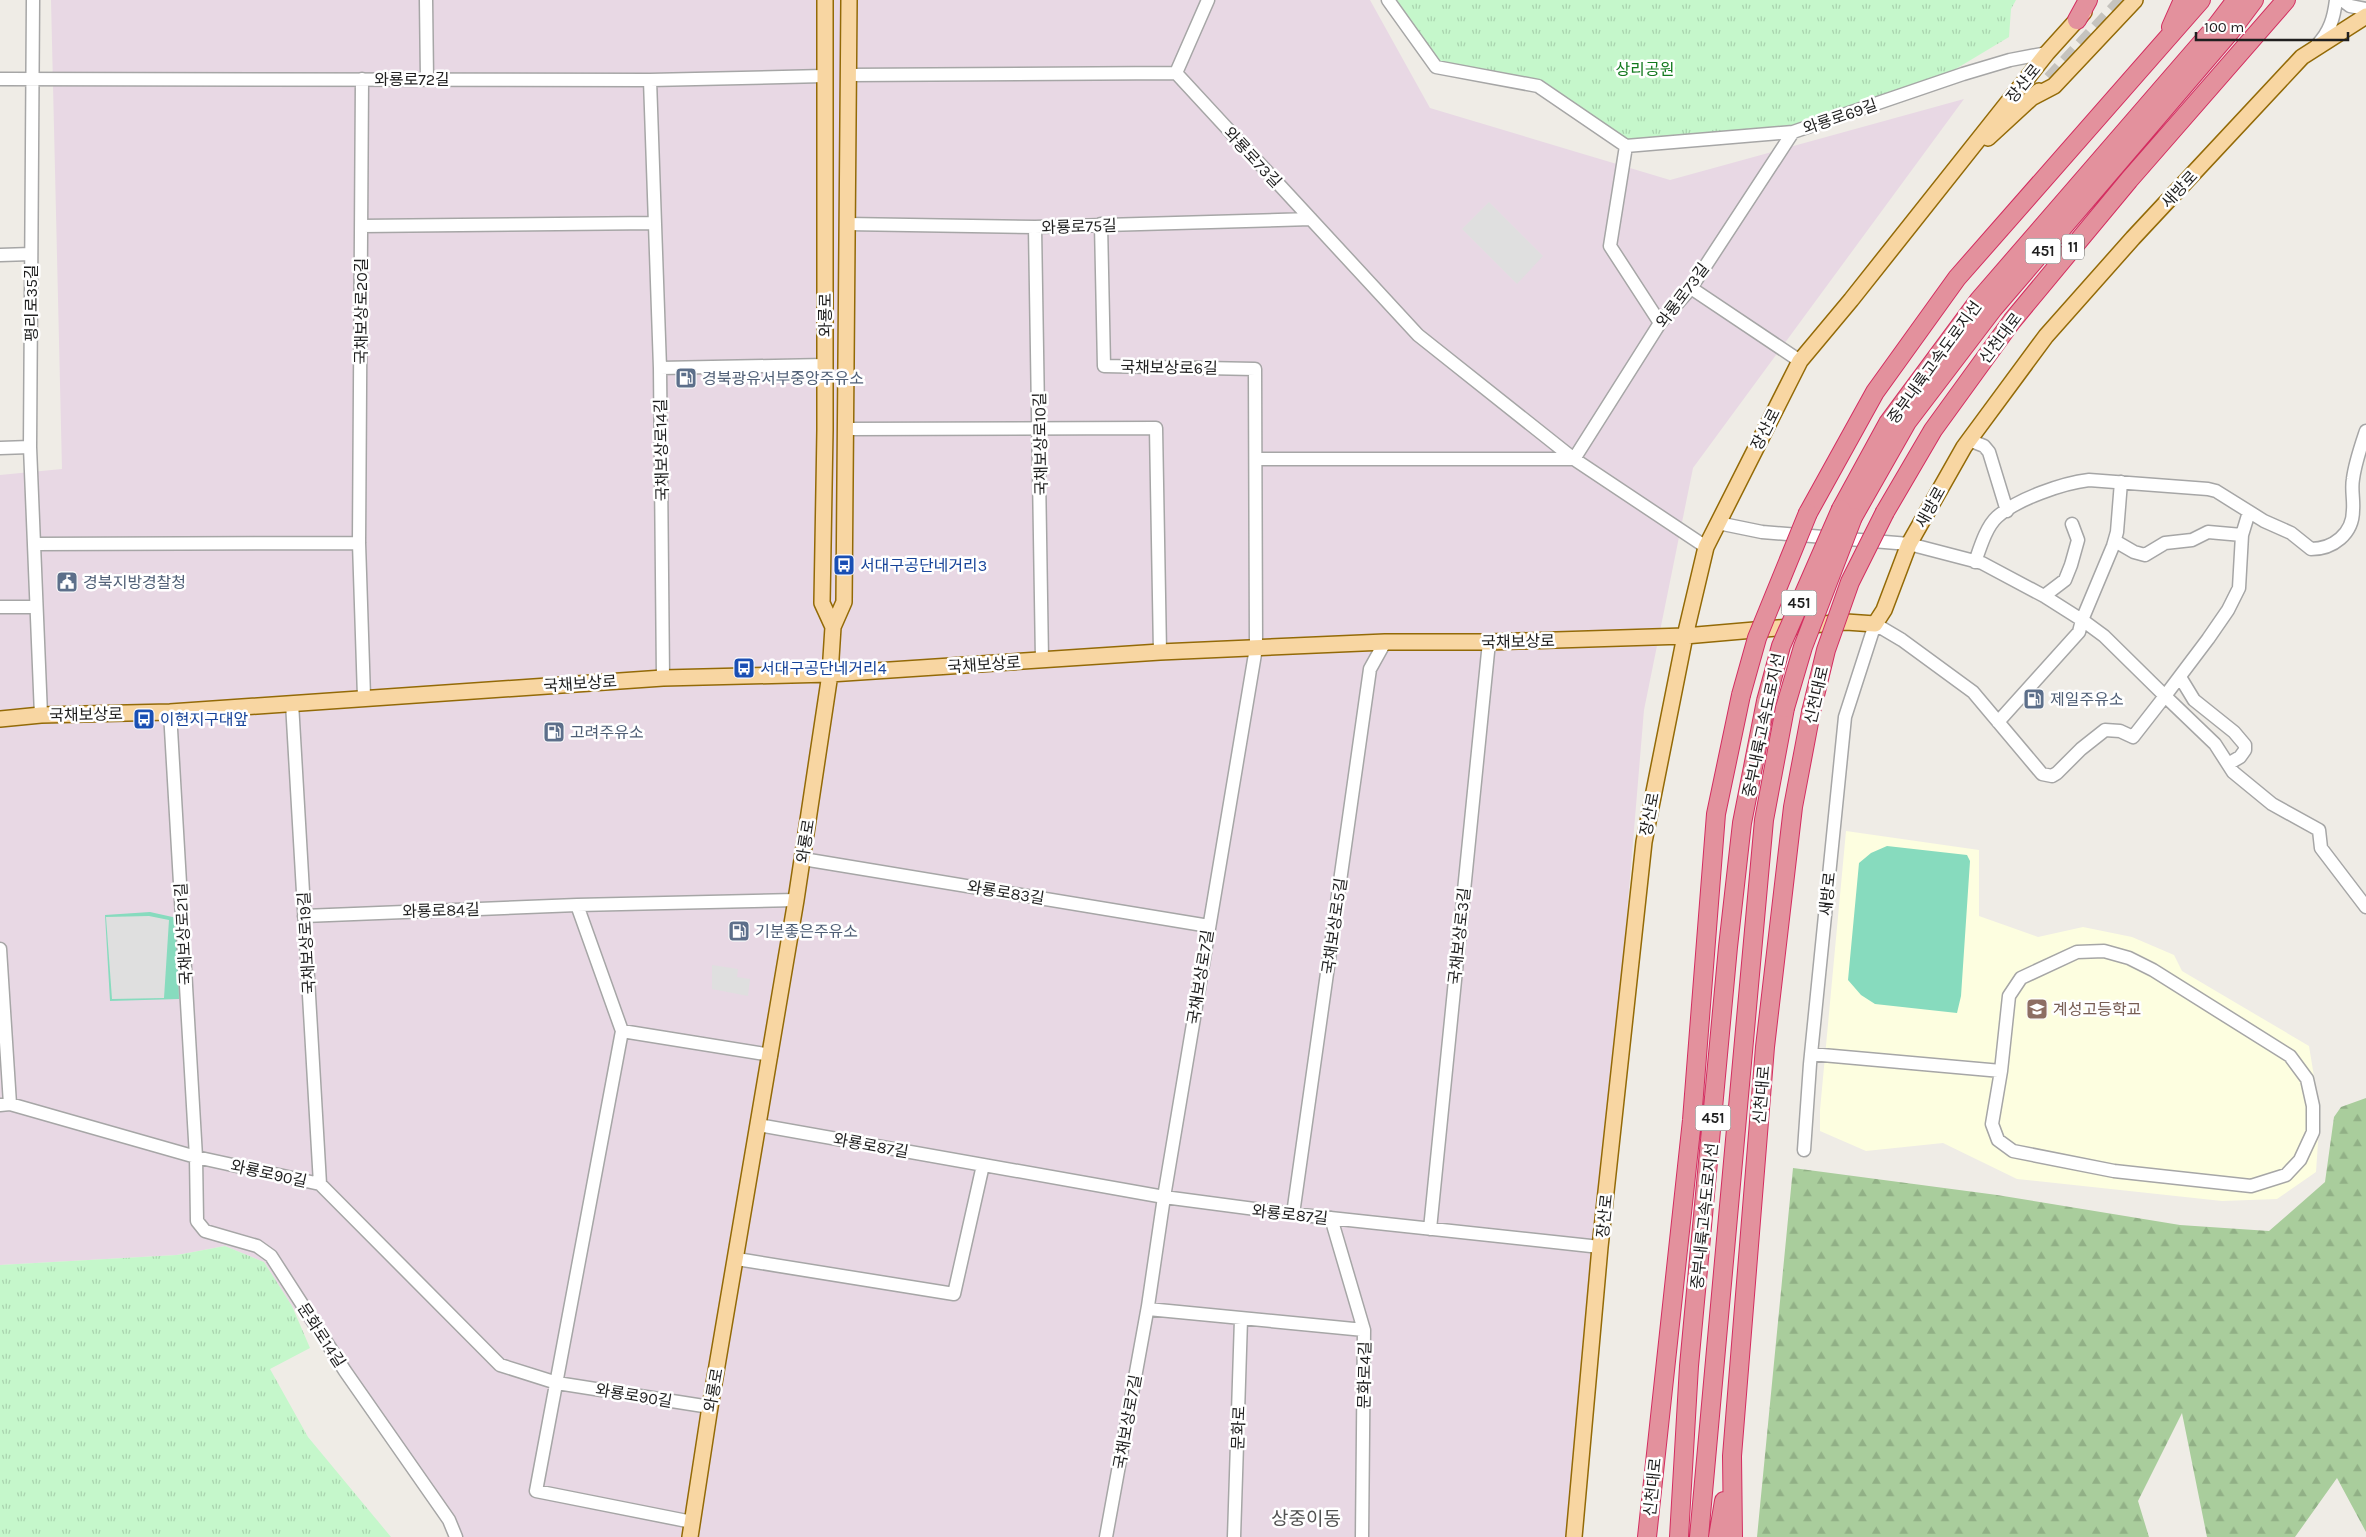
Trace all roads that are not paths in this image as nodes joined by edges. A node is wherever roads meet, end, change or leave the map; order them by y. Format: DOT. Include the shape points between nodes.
graph roads {
  1 [pos="33,0"];
  2 [pos="426,0"];
  3 [pos="825,0"];
  4 [pos="848,0"];
  5 [pos="1208,0"];
  6 [pos="1388,0"];
  7 [pos="2088,0"];
  8 [pos="2095,0"];
  9 [pos="2134,0"];
  10 [pos="2183,0"];
  11 [pos="2201,0"];
  12 [pos="2236,0"];
  13 [pos="2254,0"];
  14 [pos="2286,0"];
  15 [pos="2336,0"];
  16 [pos="2342,0"];
  17 [pos="2366,9"];
  18 [pos="2366,16"];
  19 [pos="2077,20"];
  20 [pos="2163,44"];
  21 [pos="2312,50"];
  22 [pos="2047,53"];
  23 [pos="1176,73"];
  24 [pos="848,75"];
  25 [pos="824,76"];
  26 [pos="0,79"];
  27 [pos="32,79"];
  28 [pos="362,79"];
  29 [pos="427,79"];
  30 [pos="2050,79"];
  31 [pos="650,80"];
  32 [pos="2033,97"];
  33 [pos="1793,132"];
  34 [pos="1626,146"];
  35 [pos="1954,170"];
  36 [pos="1311,219"];
  37 [pos="655,223"];
  38 [pos="848,224"];
  39 [pos="1101,224"];
  40 [pos="361,226"];
  41 [pos="1035,227"];
  42 [pos="31,254"];
  43 [pos="0,255"];
  44 [pos="1691,288"];
  45 [pos="1660,323"];
  46 [pos="1800,360"];
  47 [pos="825,365"];
  48 [pos="660,368"];
  49 [pos="1040,428"];
  50 [pos="847,429"];
  51 [pos="2366,431"];
  52 [pos="1969,440"];
  53 [pos="30,447"];
  54 [pos="0,448"];
  55 [pos="1256,459"];
  56 [pos="1574,459"];
  57 [pos="2121,482"];
  58 [pos="2007,511"];
  59 [pos="2249,512"];
  60 [pos="1847,513"];
  61 [pos="1718,524"];
  62 [pos="2072,524"];
  63 [pos="2242,535"];
  64 [pos="2115,541"];
  65 [pos="359,543"];
  66 [pos="34,544"];
  67 [pos="1909,544"];
  68 [pos="1706,547"];
  69 [pos="1975,562"];
  70 [pos="2044,596"];
  71 [pos="0,607"];
  72 [pos="36,607"];
  73 [pos="2082,620"];
  74 [pos="1875,624"];
  75 [pos="833,627"];
  76 [pos="1685,636"];
  77 [pos="1385,642"];
  78 [pos="1489,642"];
  79 [pos="1256,648"];
  80 [pos="1160,652"];
  81 [pos="1042,660"];
  82 [pos="830,674"];
  83 [pos="2180,677"];
  84 [pos="663,678"];
  85 [pos="2165,696"];
  86 [pos="364,697"];
  87 [pos="292,703"];
  88 [pos="170,712"];
  89 [pos="41,715"];
  90 [pos="0,719"];
  91 [pos="1998,722"];
  92 [pos="2228,764"];
  93 [pos="803,859"];
  94 [pos="796,900"];
  95 [pos="577,905"];
  96 [pos="2366,908"];
  97 [pos="304,916"];
  98 [pos="1209,926"];
  99 [pos="0,949"];
  100 [pos="622,1031"];
  101 [pos="1811,1054"];
  102 [pos="771,1055"];
  103 [pos="2000,1071"];
  104 [pos="5,1104"];
  105 [pos="759,1125"];
  106 [pos="1804,1150"];
  107 [pos="196,1157"];
  108 [pos="983,1165"];
  109 [pos="320,1184"];
  110 [pos="1164,1197"];
  111 [pos="1293,1214"];
  112 [pos="1331,1218"];
  113 [pos="1430,1229"];
  114 [pos="1600,1247"];
  115 [pos="737,1259"];
  116 [pos="1148,1306"];
  117 [pos="1241,1319"];
  118 [pos="1364,1330"];
  119 [pos="557,1383"];
  120 [pos="710,1407"];
  121 [pos="1732,1456"];
  122 [pos="691,1530"];
  123 [pos="456,1537"];
  124 [pos="1106,1537"];
  125 [pos="1234,1537"];
  126 [pos="1362,1537"];
  127 [pos="1574,1537"];
  128 [pos="1647,1537"];
  129 [pos="1679,1537"];
  130 [pos="1699,1537"];
  131 [pos="1718,1537"];
  132 [pos="1733,1537"];
  1 -- 27 [label="street, 평리로35길"];
  2 -- 29 [label="street"];
  3 -- 25 [label="main road, 와룡로"];
  4 -- 24 [label="main road, 와룡로"];
  5 -- 23 [label="street"];
  6 -- 34 [label="street" via="1436,67 1538,86"];
  7 -- 19 [label="highway"];
  8 -- 19 [label="main road, 장산로"];
  9 -- 32 [label="main road" via="2054,86"];
  10 -- 20 [label="highway"];
  11 -- 20 [label="highway, 신천대로"];
  12 -- 60 [label="highway, 중부내륙고속도로지선 / 451" via="1979,300 1888,423"];
  13 -- 60 [label="highway, 중부내륙고속도로지선 / 451" via="1993,309 1907,422"];
  14 -- 121 [label="highway, 신천대로 / 11, bridge" via="2129,180 2012,321 1933,430 1885,512 1850,582 1826,650 1793,807 1766,1037"];
  15 -- 21 [label="street" via="2328,33"];
  16 -- 17 [label="street" via="2350,6"];
  18 -- 21 [label="main road, 새방로"];
  19 -- 22 [label="main road, 장산로"];
  20 -- 128 [label="highway, 신천대로, bridge" via="1957,278 1875,392 1808,513 1756,638 1716,814 1692,1120"];
  21 -- 52 [label="main road, 새방로" via="2302,57 2046,336"];
  22 -- 33 [label="street, 와룡로69길" via="1963,74"];
  22 -- 35 [label="main road, 장산로"];
  23 -- 24 [label="street"];
  23 -- 36 [label="street, 와룡로73길"];
  24 -- 38 [label="main road, 와룡로"];
  25 -- 31 [label="street, 와룡로72길"];
  25 -- 47 [label="main road, 와룡로"];
  26 -- 27 [label="street, 와룡로72길"];
  27 -- 28 [label="street, 와룡로72길"];
  27 -- 42 [label="street, 평리로35길"];
  28 -- 29 [label="street, 와룡로72길"];
  28 -- 40 [label="street, 국채보상로20길"];
  29 -- 31 [label="street, 와룡로72길"];
  30 -- 32 [label="main road, 장산로"];
  31 -- 37 [label="street, 국채보상로14길"];
  32 -- 35 [label="main road, 장산로"];
  33 -- 34 [label="street, 와룡로69길"];
  33 -- 44 [label="street, 와룡로73길"];
  34 -- 45 [label="street" via="1610,246"];
  35 -- 46 [label="main road, 장산로"];
  36 -- 39 [label="street, 와룡로75길"];
  36 -- 56 [label="street, 와룡로73길" via="1418,335"];
  37 -- 40 [label="street"];
  37 -- 48 [label="street, 국채보상로14길"];
  38 -- 41 [label="street, 와룡로75길"];
  38 -- 50 [label="main road, 와룡로"];
  39 -- 41 [label="street, 와룡로75길"];
  39 -- 55 [label="street, 국채보상로6길" via="1104,366 1255,369"];
  40 -- 65 [label="street, 국채보상로20길"];
  41 -- 49 [label="street, 국채보상로10길"];
  42 -- 43 [label="street"];
  42 -- 53 [label="street, 평리로35길"];
  44 -- 45 [label="street, 와룡로73길"];
  44 -- 46 [label="street"];
  45 -- 56 [label="street, 와룡로73길"];
  46 -- 61 [label="main road, 장산로"];
  47 -- 48 [label="street"];
  47 -- 75 [label="main road, 와룡로" via="822,603"];
  48 -- 84 [label="street, 국채보상로14길"];
  49 -- 50 [label="street"];
  49 -- 80 [label="street" via="1156,428"];
  49 -- 81 [label="street, 국채보상로10길"];
  50 -- 75 [label="main road, 와룡로" via="844,602"];
  51 -- 59 [label="street" via="2352,482 2354,512 2349,528 2330,547 2310,549 2291,533"];
  52 -- 58 [label="street" via="1984,446 1989,452"];
  52 -- 67 [label="main road, 새방로"];
  53 -- 54 [label="street"];
  53 -- 66 [label="street, 평리로35길"];
  55 -- 56 [label="street"];
  55 -- 79 [label="street, 국채보상로6길"];
  56 -- 68 [label="street, 와룡로73길"];
  57 -- 58 [label="street" via="2077,481 2026,500"];
  57 -- 59 [label="street" via="2208,489"];
  57 -- 64 [label="street"];
  58 -- 69 [label="street" via="1996,517"];
  59 -- 63 [label="street"];
  60 -- 129 [label="highway, 중부내륙고속도로지선 / 451, bridge" via="1781,646 1766,701 1742,823 1689,1366"];
  60 -- 130 [label="highway, 중부내륙고속도로지선 / 451, bridge" via="1785,708 1764,820"];
  61 -- 67 [label="street" via="1762,532"];
  61 -- 68 [label="main road, 장산로"];
  62 -- 70 [label="street" via="2078,540 2071,565 2065,580"];
  63 -- 64 [label="street" via="2208,532 2192,540 2165,543 2145,555"];
  63 -- 83 [label="street" via="2239,588 2228,610"];
  64 -- 73 [label="street"];
  65 -- 66 [label="street"];
  65 -- 86 [label="street, 국채보상로20길"];
  66 -- 72 [label="street, 평리로35길"];
  67 -- 69 [label="street"];
  67 -- 74 [label="main road, 새방로" via="1884,610"];
  68 -- 76 [label="main road, 장산로"];
  69 -- 70 [label="street"];
  70 -- 73 [label="street"];
  71 -- 72 [label="street"];
  72 -- 89 [label="street, 평리로35길"];
  73 -- 85 [label="street" via="2104,636"];
  73 -- 91 [label="street" via="2079,632 2061,655"];
  74 -- 76 [label="main road, 국채보상로" via="1846,622"];
  74 -- 91 [label="street" via="1973,692"];
  74 -- 101 [label="street, 새방로" via="1845,717"];
  75 -- 82 [label="main road, 와룡로"];
  76 -- 78 [label="main road, 국채보상로"];
  76 -- 114 [label="main road, 장산로" via="1644,842"];
  77 -- 78 [label="main road, 국채보상로"];
  77 -- 79 [label="main road, 국채보상로"];
  77 -- 111 [label="street, 국채보상로5길" via="1370,669"];
  78 -- 113 [label="street, 국채보상로3길"];
  79 -- 80 [label="main road, 국채보상로"];
  79 -- 98 [label="street, 국채보상로7길"];
  80 -- 81 [label="main road, 국채보상로"];
  81 -- 82 [label="main road, 국채보상로"];
  82 -- 84 [label="main road, 국채보상로"];
  82 -- 93 [label="main road, 와룡로"];
  83 -- 85 [label="street"];
  83 -- 92 [label="street" via="2194,700 2234,732 2244,746 2240,756"];
  84 -- 86 [label="main road, 국채보상로"];
  85 -- 91 [label="street" via="2133,737 2120,731 2105,730 2052,776 2042,774"];
  85 -- 92 [label="street" via="2215,744"];
  86 -- 87 [label="main road, 국채보상로"];
  87 -- 88 [label="main road, 국채보상로"];
  87 -- 97 [label="street, 국채보상로19길"];
  88 -- 89 [label="main road, 국채보상로"];
  88 -- 107 [label="street, 국채보상로21길"];
  89 -- 90 [label="main road, 국채보상로"];
  92 -- 96 [label="street" via="2233,772 2272,804 2319,830 2321,848"];
  93 -- 94 [label="main road, 와룡로"];
  93 -- 98 [label="street, 와룡로83길"];
  94 -- 95 [label="street, 와룡로84길"];
  94 -- 102 [label="main road, 와룡로"];
  95 -- 97 [label="street, 와룡로84길"];
  95 -- 100 [label="street"];
  97 -- 109 [label="street, 국채보상로19길"];
  98 -- 110 [label="street, 국채보상로7길"];
  99 -- 104 [label="street"];
  100 -- 102 [label="street"];
  100 -- 119 [label="street"];
  101 -- 103 [label="street"];
  101 -- 106 [label="street, 새방로"];
  102 -- 105 [label="main road, 와룡로"];
  103 -- 103 [label="street" via="2009,996 2021,978 2077,952 2104,951 2130,958 2153,970 2290,1056 2307,1080 2313,1106 2313,1132 2300,1160 2286,1175 2251,1186 2114,1171 2013,1151 1998,1140 1992,1124"];
  104 -- 107 [label="street, 와룡로90길"];
  105 -- 108 [label="street, 와룡로87길"];
  105 -- 115 [label="main road, 와룡로"];
  107 -- 109 [label="street, 와룡로90길"];
  107 -- 123 [label="street, 문화로14길" via="197,1220 205,1230 257,1246 272,1256 345,1372 449,1520"];
  108 -- 110 [label="street, 와룡로87길"];
  108 -- 115 [label="street" via="954,1294"];
  109 -- 119 [label="street, 와룡로90길" via="500,1365"];
  110 -- 111 [label="street, 와룡로87길"];
  110 -- 116 [label="street, 국채보상로7길"];
  111 -- 112 [label="street, 와룡로87길"];
  112 -- 113 [label="street, 와룡로87길"];
  112 -- 118 [label="street, 문화로4길"];
  113 -- 114 [label="street, 와룡로87길"];
  114 -- 127 [label="main road, 장산로"];
  115 -- 120 [label="main road, 와룡로"];
  116 -- 117 [label="street" via="1148,1309"];
  116 -- 124 [label="street, 국채보상로7길"];
  117 -- 118 [label="street"];
  117 -- 125 [label="street, 문화로"];
  118 -- 126 [label="street, 문화로4길"];
  119 -- 120 [label="street, 와룡로90길"];
  119 -- 122 [label="street, 와룡로" via="536,1491"];
  120 -- 122 [label="main road, 와룡로"];
  121 -- 131 [label="highway"];
  121 -- 132 [label="highway, 신천대로"];
}
